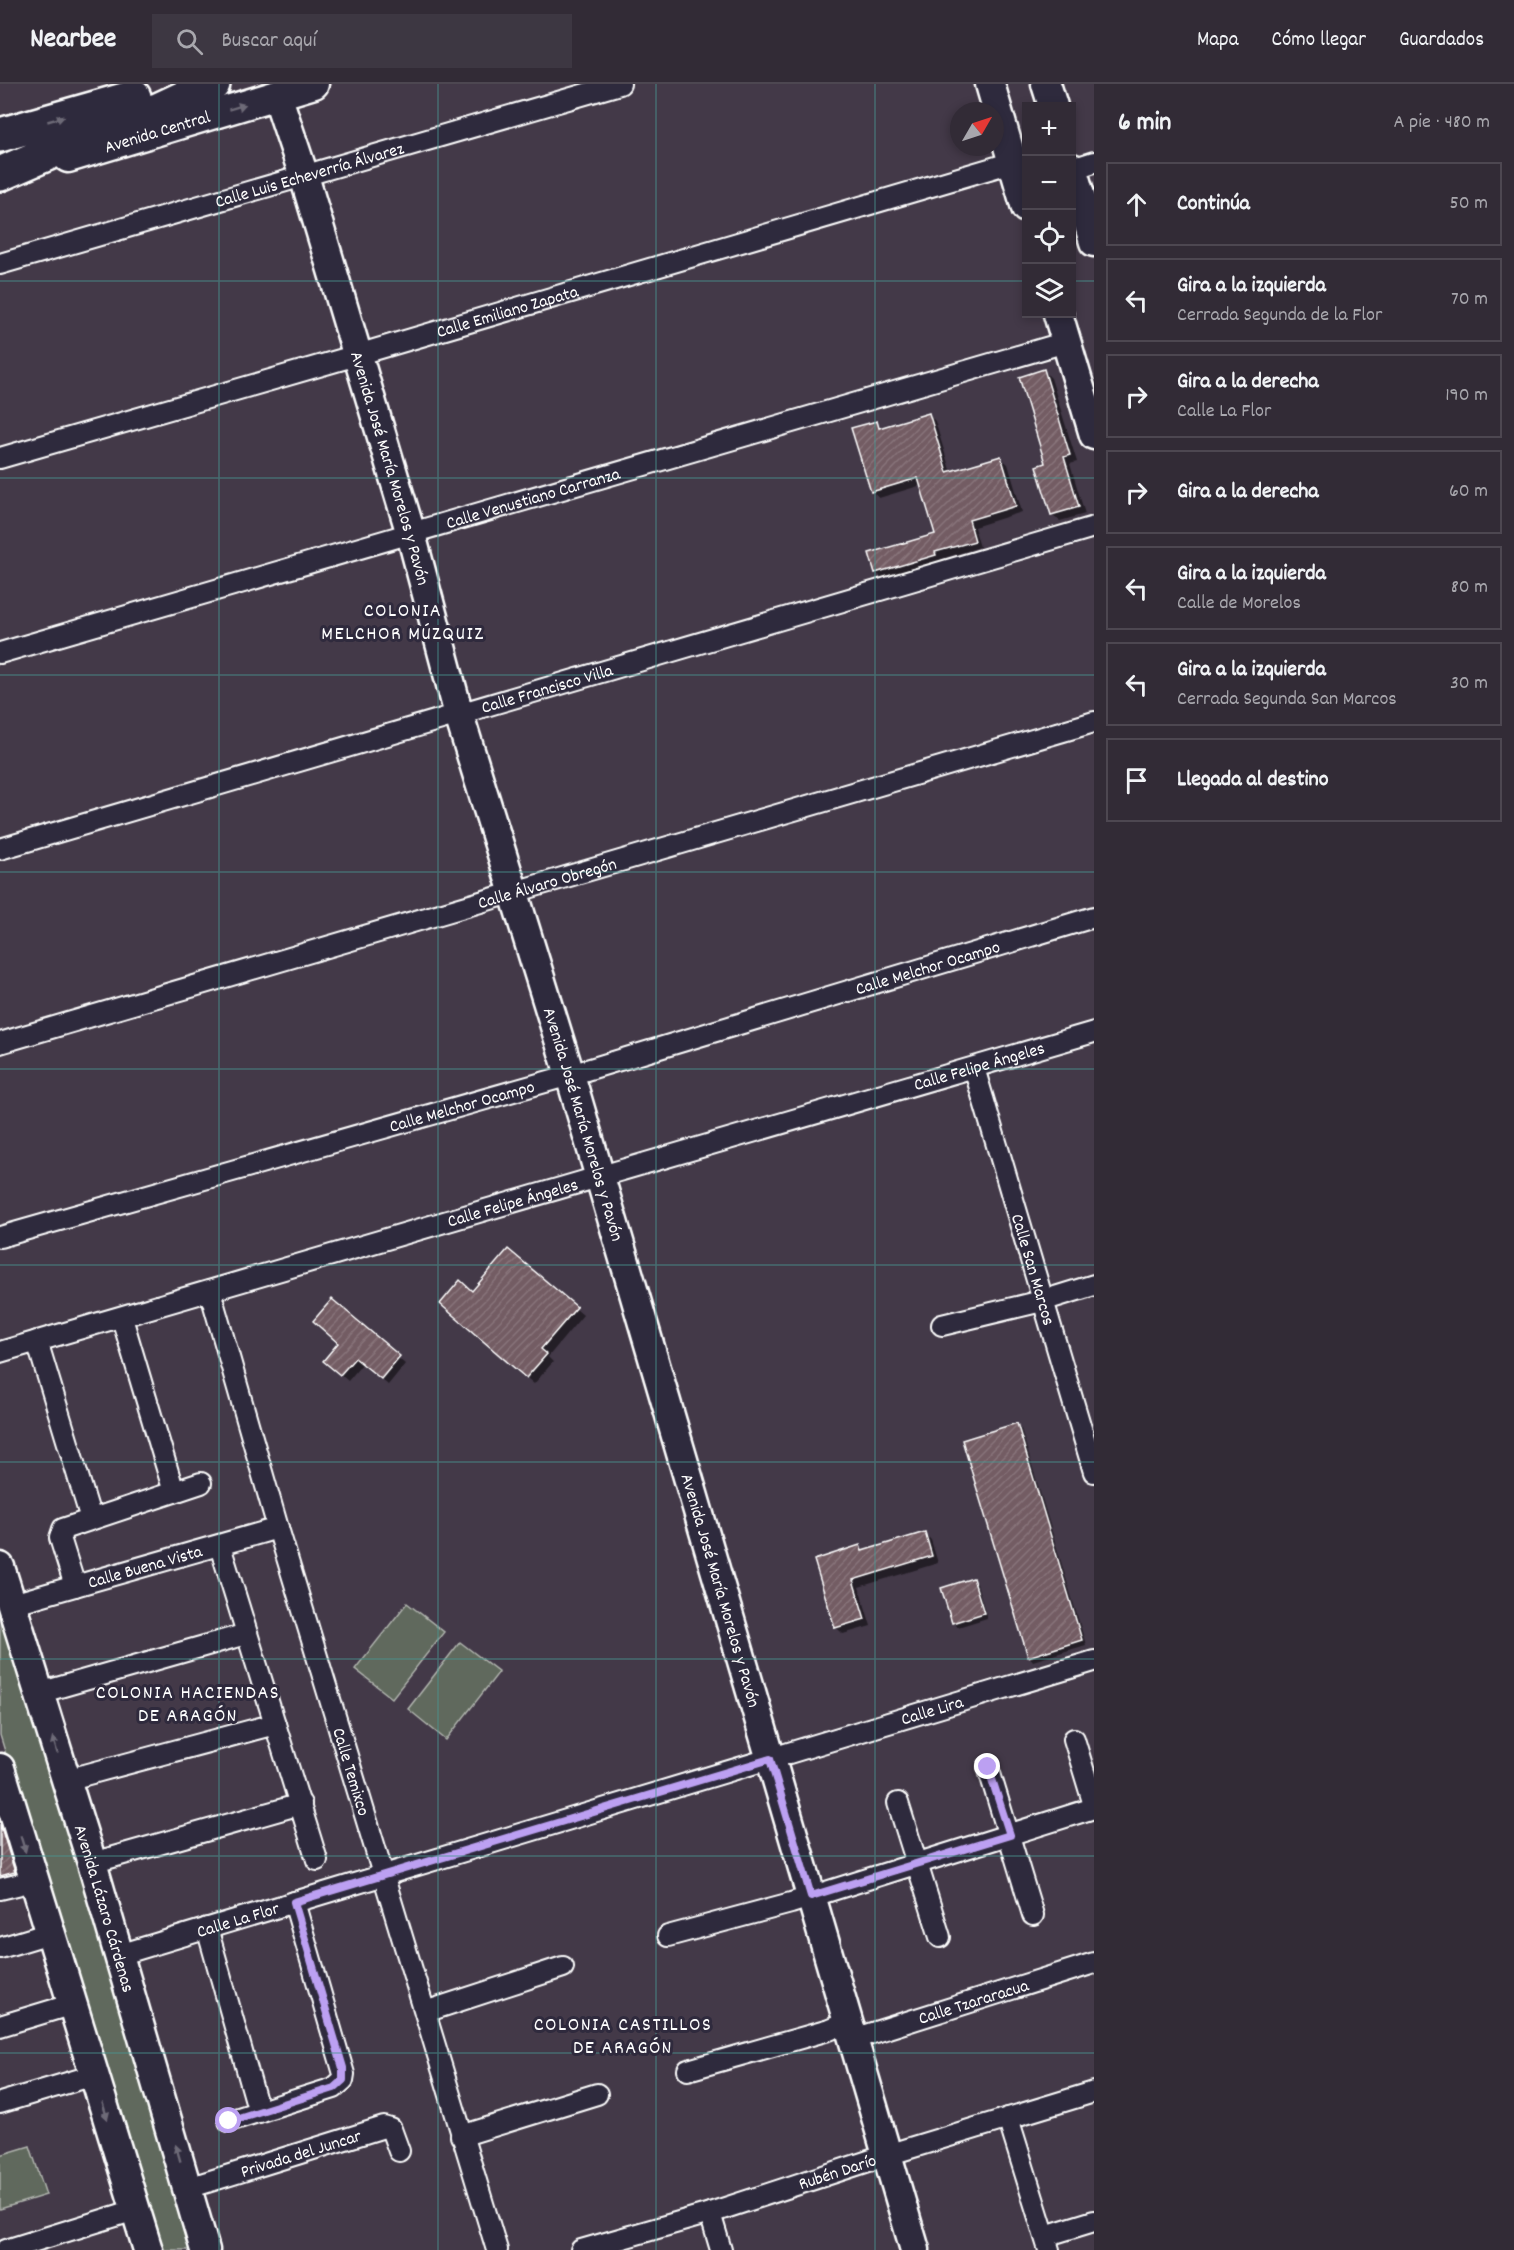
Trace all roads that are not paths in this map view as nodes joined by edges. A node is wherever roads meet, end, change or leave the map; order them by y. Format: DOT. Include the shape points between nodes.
graph roads {
  1 [pos="181,84"];
  2 [pos="213,84"];
  3 [pos="314,84"];
  4 [pos="620,84"];
  5 [pos="990,84"];
  6 [pos="1046,84"];
  7 [pos="277,95"];
  8 [pos="1052,102"];
  9 [pos="0,135"];
  10 [pos="1013,162"];
  11 [pos="1094,162"];
  12 [pos="1076,167"];
  13 [pos="0,174"];
  14 [pos="304,176"];
  15 [pos="0,178"];
  16 [pos="1076,181"];
  17 [pos="1022,194"];
  18 [pos="1094,242"];
  19 [pos="0,264"];
  20 [pos="1059,318"];
  21 [pos="1066,342"];
  22 [pos="357,356"];
  23 [pos="1094,435"];
  24 [pos="0,458"];
  25 [pos="1094,527"];
  26 [pos="411,534"];
  27 [pos="0,653"];
  28 [pos="459,715"];
  29 [pos="1094,722"];
  30 [pos="0,849"];
  31 [pos="514,894"];
  32 [pos="1094,917"];
  33 [pos="1094,1032"];
  34 [pos="0,1043"];
  35 [pos="974,1068"];
  36 [pos="570,1075"];
  37 [pos="598,1176"];
  38 [pos="0,1237"];
  39 [pos="1094,1285"];
  40 [pos="210,1291"];
  41 [pos="1042,1301"];
  42 [pos="122,1318"];
  43 [pos="942,1325"];
  44 [pos="37,1341"];
  45 [pos="0,1352"];
  46 [pos="1094,1472"];
  47 [pos="201,1483"];
  48 [pos="174,1492"];
  49 [pos="91,1519"];
  50 [pos="278,1528"];
  51 [pos="220,1546"];
  52 [pos="0,1567"];
  53 [pos="75,1586"];
  54 [pos="12,1604"];
  55 [pos="246,1634"];
  56 [pos="1094,1661"];
  57 [pos="39,1693"];
  58 [pos="275,1724"];
  59 [pos="1074,1739"];
  60 [pos="770,1759"];
  61 [pos="988,1767"];
  62 [pos="0,1768"];
  63 [pos="66,1780"];
  64 [pos="898,1803"];
  65 [pos="301,1804"];
  66 [pos="1094,1807"];
  67 [pos="1010,1835"];
  68 [pos="317,1860"];
  69 [pos="92,1863"];
  70 [pos="917,1863"];
  71 [pos="382,1875"];
  72 [pos="33,1881"];
  73 [pos="0,1889"];
  74 [pos="811,1896"];
  75 [pos="294,1902"];
  76 [pos="1033,1915"];
  77 [pos="207,1928"];
  78 [pos="50,1933"];
  79 [pos="668,1936"];
  80 [pos="940,1937"];
  81 [pos="0,1948"];
  82 [pos="119,1955"];
  83 [pos="1094,1963"];
  84 [pos="563,1967"];
  85 [pos="73,2004"];
  86 [pos="425,2012"];
  87 [pos="0,2026"];
  88 [pos="851,2031"];
  89 [pos="688,2070"];
  90 [pos="94,2075"];
  91 [pos="1094,2092"];
  92 [pos="597,2094"];
  93 [pos="0,2103"];
  94 [pos="259,2112"];
  95 [pos="1008,2118"];
  96 [pos="229,2121"];
  97 [pos="461,2136"];
  98 [pos="399,2151"];
  99 [pos="887,2154"];
  100 [pos="188,2188"];
  101 [pos="135,2210"];
  102 [pos="710,2213"];
  103 [pos="1094,2221"];
  104 [pos="1047,2243"];
  105 [pos="6,2250"];
  106 [pos="148,2250"];
  107 [pos="205,2250"];
  108 [pos="497,2250"];
  109 [pos="581,2250"];
  110 [pos="721,2250"];
  111 [pos="915,2250"];
  9 -- 1 [label="highway, one-way"];
  2 -- 13 [label="highway"];
  3 -- 7 [label="street, Avenida Central"];
  4 -- 14 [label="street, Calle Luis Echeverría Álvarez"];
  5 -- 10 [label="street"];
  6 -- 8 [label="street"];
  7 -- 14 [label="street, Avenida José María Morelos y Pavón"];
  15 -- 7 [label="street, Avenida Central, one-way"];
  10 -- 17 [label="street"];
  10 -- 22 [label="street, Calle Emiliano Zapata"];
  11 -- 12 [label="street"];
  14 -- 19 [label="street, Calle Luis Echeverría Álvarez"];
  14 -- 22 [label="street, Avenida José María Morelos y Pavón"];
  16 -- 18 [label="street"];
  20 -- 21 [label="street"];
  21 -- 23 [label="street"];
  21 -- 26 [label="street, Calle Venustiano Carranza"];
  22 -- 24 [label="street, Calle Emiliano Zapata"];
  22 -- 26 [label="street, Avenida José María Morelos y Pavón"];
  25 -- 28 [label="street, Calle Francisco Villa"];
  26 -- 27 [label="street, Calle Venustiano Carranza"];
  26 -- 28 [label="street, Avenida José María Morelos y Pavón"];
  28 -- 30 [label="street, Calle Francisco Villa"];
  28 -- 31 [label="street, Avenida José María Morelos y Pavón"];
  29 -- 31 [label="street, Calle Álvaro Obregón"];
  31 -- 34 [label="street, Calle Álvaro Obregón"];
  31 -- 36 [label="street, Avenida José María Morelos y Pavón"];
  32 -- 36 [label="street, Calle Melchor Ocampo"];
  33 -- 35 [label="street, Calle Felipe Ángeles"];
  35 -- 37 [label="street, Calle Felipe Ángeles"];
  35 -- 41 [label="street, Calle San Marcos"];
  36 -- 37 [label="street, Avenida José María Morelos y Pavón"];
  36 -- 38 [label="street, Calle Melchor Ocampo"];
  37 -- 40 [label="street, Calle Felipe Ángeles"];
  37 -- 60 [label="street, Avenida José María Morelos y Pavón"];
  39 -- 41 [label="street"];
  40 -- 42 [label="street, Calle Felipe Ángeles"];
  40 -- 50 [label="street, Calle Temixco"];
  41 -- 43 [label="street"];
  41 -- 46 [label="street, Calle San Marcos"];
  42 -- 44 [label="street, Calle Felipe Ángeles"];
  42 -- 48 [label="street"];
  44 -- 45 [label="street, Calle Felipe Ángeles"];
  44 -- 49 [label="street"];
  47 -- 48 [label="street"];
  48 -- 49 [label="street"];
  49 -- 53 [label="street" via="67,1527 60,1535"];
  50 -- 51 [label="street, Calle Buena Vista"];
  50 -- 71 [label="street, Calle Temixco"];
  51 -- 53 [label="street, Calle Buena Vista"];
  51 -- 55 [label="street"];
  52 -- 54 [label="street, Avenida Lázaro Cárdenas"];
  53 -- 54 [label="street, Calle Buena Vista"];
  54 -- 57 [label="street, Avenida Lázaro Cárdenas"];
  55 -- 57 [label="street"];
  55 -- 58 [label="street"];
  56 -- 60 [label="street, Calle Lira"];
  63 -- 57 [label="street, Avenida Lázaro Cárdenas, one-way"];
  58 -- 63 [label="street"];
  58 -- 65 [label="street"];
  59 -- 66 [label="street"];
  60 -- 71 [label="street, Calle La Flor"];
  60 -- 74 [label="street, Avenida José María Morelos y Pavón"];
  61 -- 67 [label="street"];
  62 -- 72 [label="street, one-way"];
  63 -- 69 [label="street, Avenida Lázaro Cárdenas"];
  64 -- 70 [label="street"];
  65 -- 68 [label="street"];
  65 -- 69 [label="street"];
  66 -- 67 [label="street"];
  67 -- 70 [label="street"];
  67 -- 76 [label="street"];
  69 -- 82 [label="street, Avenida Lázaro Cárdenas"];
  70 -- 74 [label="street"];
  70 -- 80 [label="street"];
  71 -- 75 [label="street, Calle La Flor"];
  71 -- 86 [label="street, Calle Temixco"];
  72 -- 73 [label="street"];
  72 -- 78 [label="street"];
  74 -- 79 [label="street"];
  74 -- 88 [label="street, Avenida José María Morelos y Pavón"];
  75 -- 77 [label="street, Calle La Flor"];
  75 -- 94 [label="street" via="343,2068 343,2080 334,2088"];
  77 -- 82 [label="street, Calle La Flor"];
  77 -- 94 [label="street"];
  78 -- 81 [label="street"];
  78 -- 85 [label="street"];
  100 -- 82 [label="street, Avenida Lázaro Cárdenas, one-way"];
  83 -- 88 [label="street, Calle Tzararacua"];
  84 -- 86 [label="street"];
  85 -- 87 [label="street"];
  85 -- 90 [label="street"];
  86 -- 97 [label="street, Calle Temixco"];
  88 -- 89 [label="street, Calle Tzararacua" via="829,2030"];
  88 -- 99 [label="street, Avenida José María Morelos y Pavón"];
  90 -- 93 [label="street"];
  90 -- 101 [label="street, one-way"];
  91 -- 95 [label="street, Rubén Darío"];
  92 -- 97 [label="street"];
  94 -- 96 [label="street"];
  95 -- 99 [label="street, Rubén Darío"];
  95 -- 104 [label="street"];
  97 -- 108 [label="street, Calle Temixco"];
  98 -- 100 [label="street, Privada del Juncar" via="391,2129 384,2127"];
  99 -- 102 [label="street, Rubén Darío"];
  99 -- 111 [label="street, Avenida José María Morelos y Pavón"];
  100 -- 107 [label="street, Avenida Lázaro Cárdenas"];
  101 -- 105 [label="street"];
  101 -- 106 [label="street"];
  102 -- 109 [label="street, Rubén Darío"];
  102 -- 110 [label="street"];
  103 -- 104 [label="street"];
}
